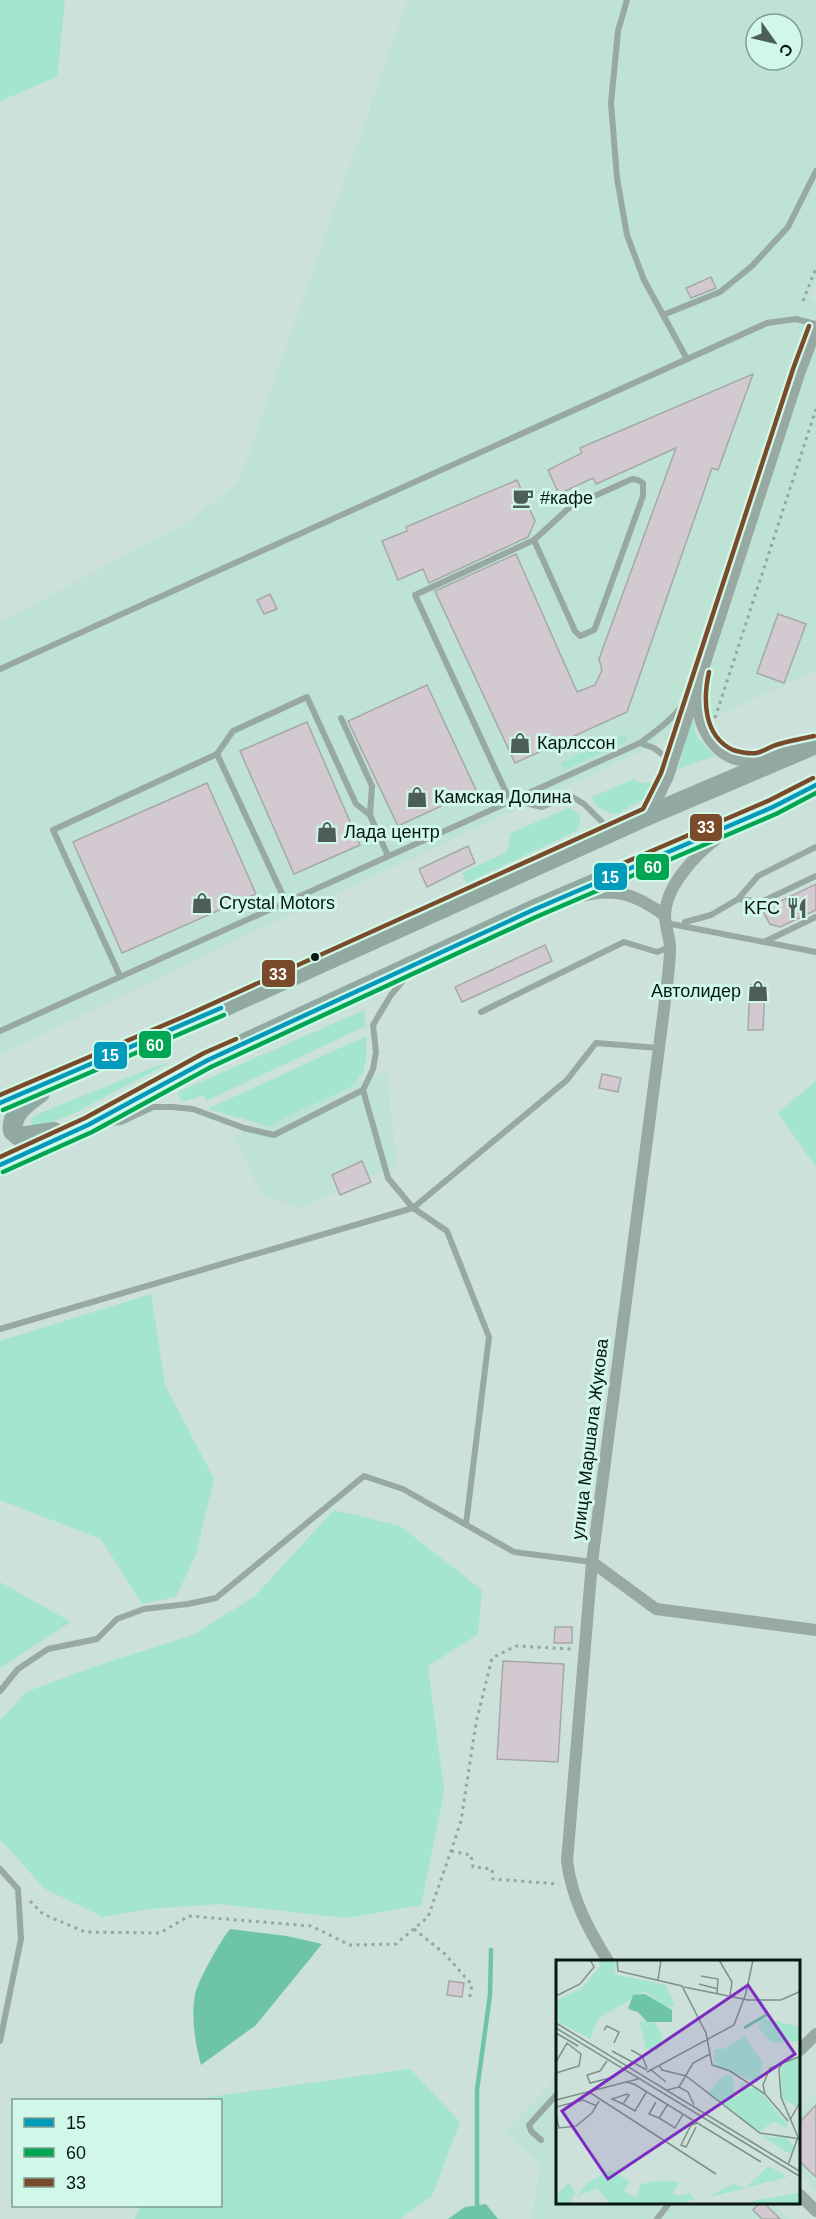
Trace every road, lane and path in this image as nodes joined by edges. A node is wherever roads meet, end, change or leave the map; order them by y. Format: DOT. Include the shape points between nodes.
graph roads {
  1 [pos="627,0"];
  2 [pos="816,171"];
  3 [pos="816,268"];
  4 [pos="803,301"];
  5 [pos="663,315"];
  6 [pos="816,324"];
  7 [pos="816,329"];
  8 [pos="687,359"];
  9 [pos="816,409"];
  10 [pos="534,540"];
  11 [pos="0,669"];
  12 [pos="699,680"];
  13 [pos="341,718"];
  14 [pos="714,723"];
  15 [pos="640,742"];
  16 [pos="816,743"];
  17 [pos="217,754"];
  18 [pos="668,776"];
  19 [pos="816,785"];
  20 [pos="512,800"];
  21 [pos="773,807"];
  22 [pos="370,815"];
  23 [pos="649,815"];
  24 [pos="612,832"];
  25 [pos="816,847"];
  26 [pos="388,856"];
  27 [pos="816,876"];
  28 [pos="738,899"];
  29 [pos="286,902"];
  30 [pos="533,910"];
  31 [pos="816,917"];
  32 [pos="665,919"];
  33 [pos="685,922"];
  34 [pos="764,942"];
  35 [pos="670,947"];
  36 [pos="816,952"];
  37 [pos="432,957"];
  38 [pos="120,976"];
  39 [pos="481,1011"];
  40 [pos="0,1031"];
  41 [pos="659,1048"];
  42 [pos="69,1072"];
  43 [pos="363,1090"];
  44 [pos="0,1103"];
  45 [pos="88,1125"];
  46 [pos="0,1165"];
  47 [pos="413,1208"];
  48 [pos="0,1329"];
  49 [pos="466,1524"];
  50 [pos="592,1563"];
  51 [pos="816,1630"];
  52 [pos="585,1650"];
  53 [pos="0,1691"];
  54 [pos="452,1851"];
  55 [pos="0,1869"];
  56 [pos="570,1885"];
  57 [pos="18,1889"];
  58 [pos="414,1929"];
  59 [pos="607,1960"];
  60 [pos="469,2001"];
  61 [pos="816,2034"];
  62 [pos="0,2041"];
  63 [pos="801,2049"];
  64 [pos="556,2095"];
  65 [pos="541,2140"];
  66 [pos="801,2196"];
  67 [pos="668,2204"];
  68 [pos="816,2211"];
  69 [pos="657,2219"];
  1 -- 5 [label="lane" via="618,31 611,103 617,178 627,235"];
  2 -- 5 [label="lane" via="788,227 752,266 720,292"];
  3 -- 4 [label="path"];
  5 -- 8 [label="lane"];
  6 -- 8 [label="lane" via="796,319 767,323"];
  7 -- 12 [label="street"];
  8 -- 11 [label="lane"];
  9 -- 14 [label="path"];
  10 -- 10 [label="lane" via="575,632 580,636 589,633 597,623 632,528 643,496 643,483 632,479 570,507"];
  10 -- 20 [label="lane" via="415,596"];
  12 -- 15 [label="lane" via="682,708"];
  12 -- 16 [label="street" via="697,713 711,742 724,755 757,760"];
  12 -- 18 [label="street"];
  13 -- 22 [label="lane" via="372,786"];
  15 -- 18 [label="lane" via="666,757"];
  15 -- 20 [label="lane"];
  16 -- 23 [label="main road"];
  17 -- 22 [label="lane" via="233,731 307,697 356,804"];
  17 -- 29 [label="lane"];
  17 -- 38 [label="lane" via="53,830"];
  18 -- 23 [label="street"];
  19 -- 21 [label="main road"];
  20 -- 24 [label="lane" via="542,807 569,795"];
  20 -- 26 [label="lane"];
  21 -- 30 [label="main road"];
  21 -- 32 [label="street" via="701,850 683,870"];
  22 -- 26 [label="lane"];
  23 -- 24 [label="main road"];
  24 -- 42 [label="main road" via="186,1024"];
  25 -- 28 [label="lane" via="758,876"];
  26 -- 29 [label="lane"];
  27 -- 28 [label="lane" via="761,902"];
  28 -- 33 [label="lane" via="711,915"];
  29 -- 38 [label="lane"];
  30 -- 32 [label="street" via="591,894 620,893 644,900"];
  30 -- 37 [label="main road"];
  31 -- 34 [label="lane"];
  32 -- 34 [label="lane"];
  32 -- 35 [label="street, улица Маршала Жукова"];
  34 -- 36 [label="lane"];
  35 -- 39 [label="lane" via="657,952 624,942"];
  35 -- 41 [label="street, улица Маршала Жукова"];
  37 -- 43 [label="lane" via="404,979 373,1025 376,1052"];
  37 -- 45 [label="main road" via="208,1060"];
  38 -- 40 [label="lane"];
  41 -- 47 [label="lane" via="596,1043 567,1080"];
  41 -- 50 [label="street, улица Маршала Жукова"];
  42 -- 44 [label="main road"];
  42 -- 45 [label="main road" via="18,1112 12,1122 13,1131 20,1137 31,1137"];
  43 -- 45 [label="lane" via="274,1135 193,1109 172,1107 153,1107 121,1122"];
  43 -- 47 [label="lane" via="388,1178"];
  45 -- 46 [label="main road"];
  47 -- 48 [label="lane"];
  47 -- 49 [label="lane" via="447,1231 489,1337"];
  49 -- 50 [label="lane" via="514,1552"];
  49 -- 53 [label="lane" via="404,1489 364,1476 216,1598 144,1609 117,1619 97,1639 48,1649 18,1669"];
  50 -- 51 [label="street" via="656,1609"];
  50 -- 52 [label="street, улица Маршала Жукова"];
  52 -- 54 [label="path" via="516,1646 492,1658"];
  52 -- 56 [label="street, улица Маршала Жукова" via="567,1861"];
  54 -- 56 [label="path" via="471,1856 473,1867 492,1869 493,1879"];
  54 -- 58 [label="path" via="428,1917"];
  55 -- 57 [label="lane"];
  56 -- 59 [label="street, улица Маршала Жукова"];
  57 -- 58 [label="path" via="43,1914 85,1932 160,1933 189,1916 311,1926 350,1945 396,1944"];
  57 -- 62 [label="lane" via="21,1939"];
  58 -- 60 [label="path" via="445,1954 472,1984"];
  61 -- 63 [label="street"];
  64 -- 65 [label="lane" via="529,2125"];
  66 -- 68 [label="street"];
  67 -- 69 [label="lane"];
}
